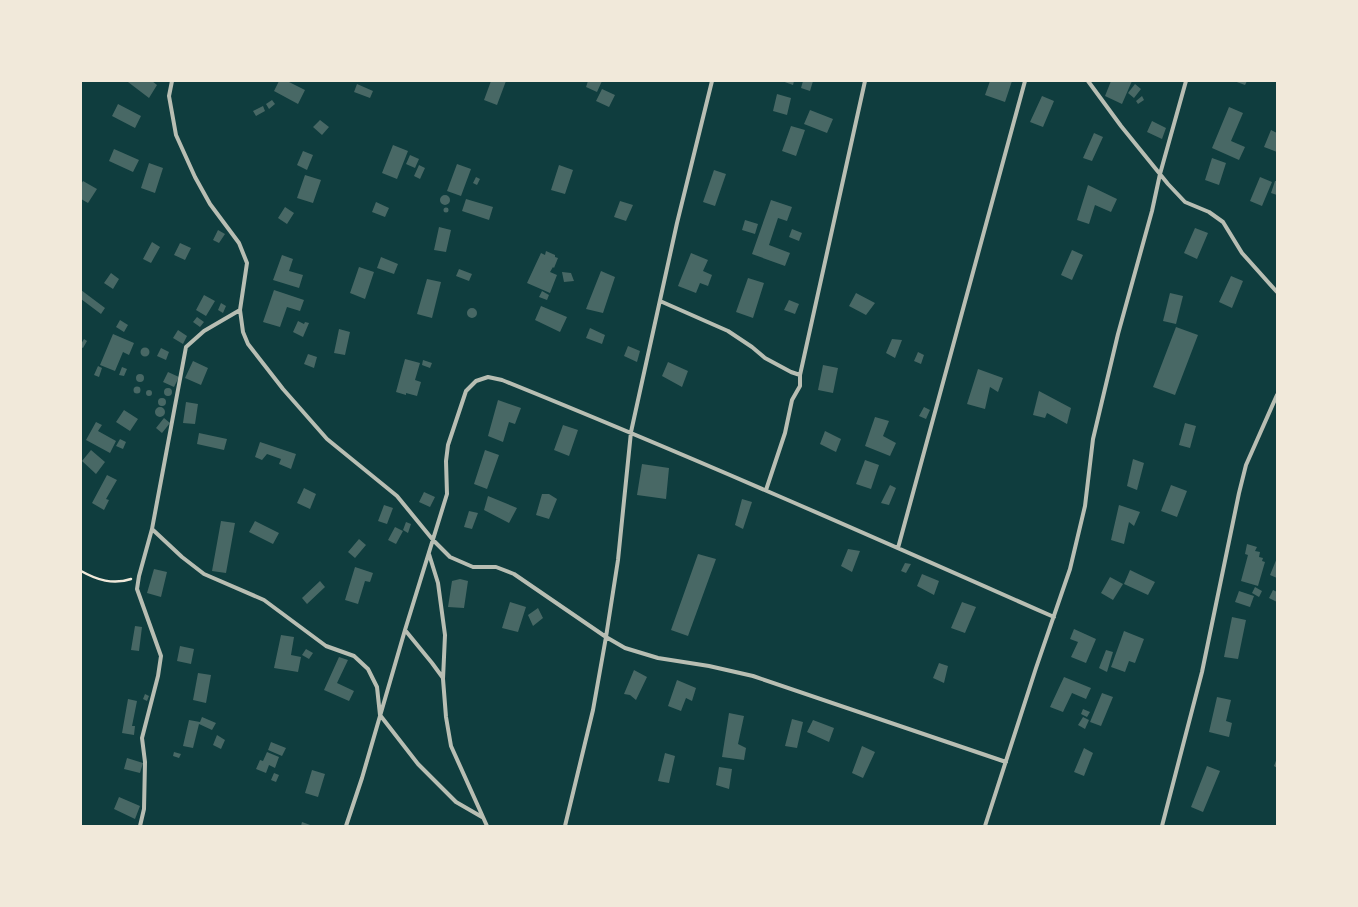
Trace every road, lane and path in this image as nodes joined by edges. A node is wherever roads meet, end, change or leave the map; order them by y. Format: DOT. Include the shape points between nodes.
graph roads {
  1 [pos="172,81"];
  2 [pos="712,81"];
  3 [pos="865,81"];
  4 [pos="1025,81"];
  5 [pos="1088,81"];
  6 [pos="1186,81"];
  7 [pos="1160,174"];
  8 [pos="1277,292"];
  9 [pos="660,301"];
  10 [pos="240,310"];
  11 [pos="800,375"];
  12 [pos="1277,395"];
  13 [pos="631,432"];
  14 [pos="766,490"];
  15 [pos="152,529"];
  16 [pos="433,540"];
  17 [pos="898,548"];
  18 [pos="429,554"];
  19 [pos="81,571"];
  20 [pos="139,576"];
  21 [pos="1054,617"];
  22 [pos="405,630"];
  23 [pos="606,636"];
  24 [pos="443,679"];
  25 [pos="380,715"];
  26 [pos="1006,762"];
  27 [pos="482,817"];
  28 [pos="140,826"];
  29 [pos="346,826"];
  30 [pos="487,826"];
  31 [pos="565,826"];
  32 [pos="985,826"];
  33 [pos="1162,826"];
  1 -- 10 [label="street" via="169,96 176,134 195,177 210,204 239,243 247,263"];
  2 -- 9 [label="street"];
  3 -- 11 [label="street"];
  4 -- 17 [label="street"];
  5 -- 7 [label="street"];
  6 -- 7 [label="street"];
  7 -- 8 [label="street" via="1185,202 1209,212 1223,222 1242,253"];
  7 -- 21 [label="street" via="1093,439 1085,506 1070,570"];
  9 -- 11 [label="street" via="728,331 765,358"];
  9 -- 13 [label="street"];
  10 -- 15 [label="street" via="204,332 186,347"];
  10 -- 16 [label="street" via="243,332 248,344 283,389 327,439 397,496"];
  11 -- 14 [label="street" via="800,386 792,400 785,433"];
  12 -- 33 [label="street" via="1246,465 1202,672"];
  13 -- 14 [label="street"];
  13 -- 16 [label="street" via="502,380 488,377 476,381 466,391 448,445 447,494"];
  13 -- 23 [label="street" via="618,560"];
  14 -- 17 [label="street"];
  15 -- 20 [label="street"];
  15 -- 25 [label="street" via="204,574 264,600 326,646 354,656 368,669 377,687"];
  16 -- 18 [label="street"];
  16 -- 23 [label="street" via="450,557 473,567 496,567 514,574"];
  17 -- 21 [label="street"];
  18 -- 22 [label="street"];
  18 -- 24 [label="street" via="438,583 445,635"];
  19 -- 20 [label="path" via="109,582"];
  20 -- 28 [label="street" via="137,590 161,656 142,738 145,762 144,809"];
  21 -- 26 [label="street"];
  22 -- 24 [label="street"];
  22 -- 25 [label="street"];
  23 -- 26 [label="street" via="625,648 658,658 753,676"];
  23 -- 31 [label="street" via="593,710"];
  24 -- 27 [label="street" via="451,746"];
  25 -- 27 [label="street" via="418,764 456,802"];
  25 -- 29 [label="street"];
  26 -- 32 [label="street"];
  27 -- 30 [label="street"];
}
